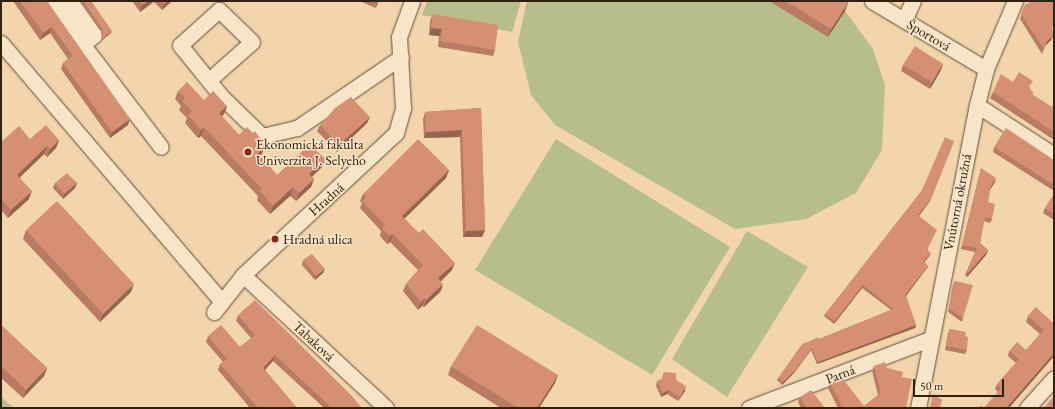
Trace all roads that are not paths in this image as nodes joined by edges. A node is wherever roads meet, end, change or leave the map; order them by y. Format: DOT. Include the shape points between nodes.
graph roads {
  1 [pos="54,1"];
  2 [pos="70,1"];
  3 [pos="412,1"];
  4 [pos="872,1"];
  5 [pos="912,1"];
  6 [pos="1015,1"];
  7 [pos="904,20"];
  8 [pos="1,42"];
  9 [pos="83,45"];
  10 [pos="400,57"];
  11 [pos="986,69"];
  12 [pos="209,80"];
  13 [pos="977,105"];
  14 [pos="162,147"];
  15 [pos="1054,155"];
  16 [pos="243,274"];
  17 [pos="930,339"];
  18 [pos="1054,378"];
  19 [pos="386,408"];
  20 [pos="749,408"];
  21 [pos="918,408"];
  22 [pos="1027,408"];
  1 -- 9 [label="street"];
  2 -- 9 [label="street" via="94,35"];
  3 -- 10 [label="street, Hradná" via="399,37"];
  4 -- 7 [label="street, Športová"];
  5 -- 7 [label="street"];
  6 -- 11 [label="street, Vnútorná okružná"];
  7 -- 11 [label="street, Športová"];
  8 -- 16 [label="street, Hradná" via="218,307"];
  9 -- 14 [label="street"];
  10 -- 12 [label="street" via="297,128 262,136"];
  10 -- 16 [label="street, Hradná" via="403,108 396,133"];
  11 -- 13 [label="street, Vnútorná okružná"];
  12 -- 12 [label="street" via="252,42 219,10 180,44"];
  13 -- 15 [label="street"];
  13 -- 17 [label="street, Vnútorná okružná"];
  16 -- 19 [label="street, Tabaková"];
  17 -- 20 [label="street, Parná"];
  17 -- 21 [label="street, Vnútorná okružná"];
  18 -- 22 [label="street"];
}
